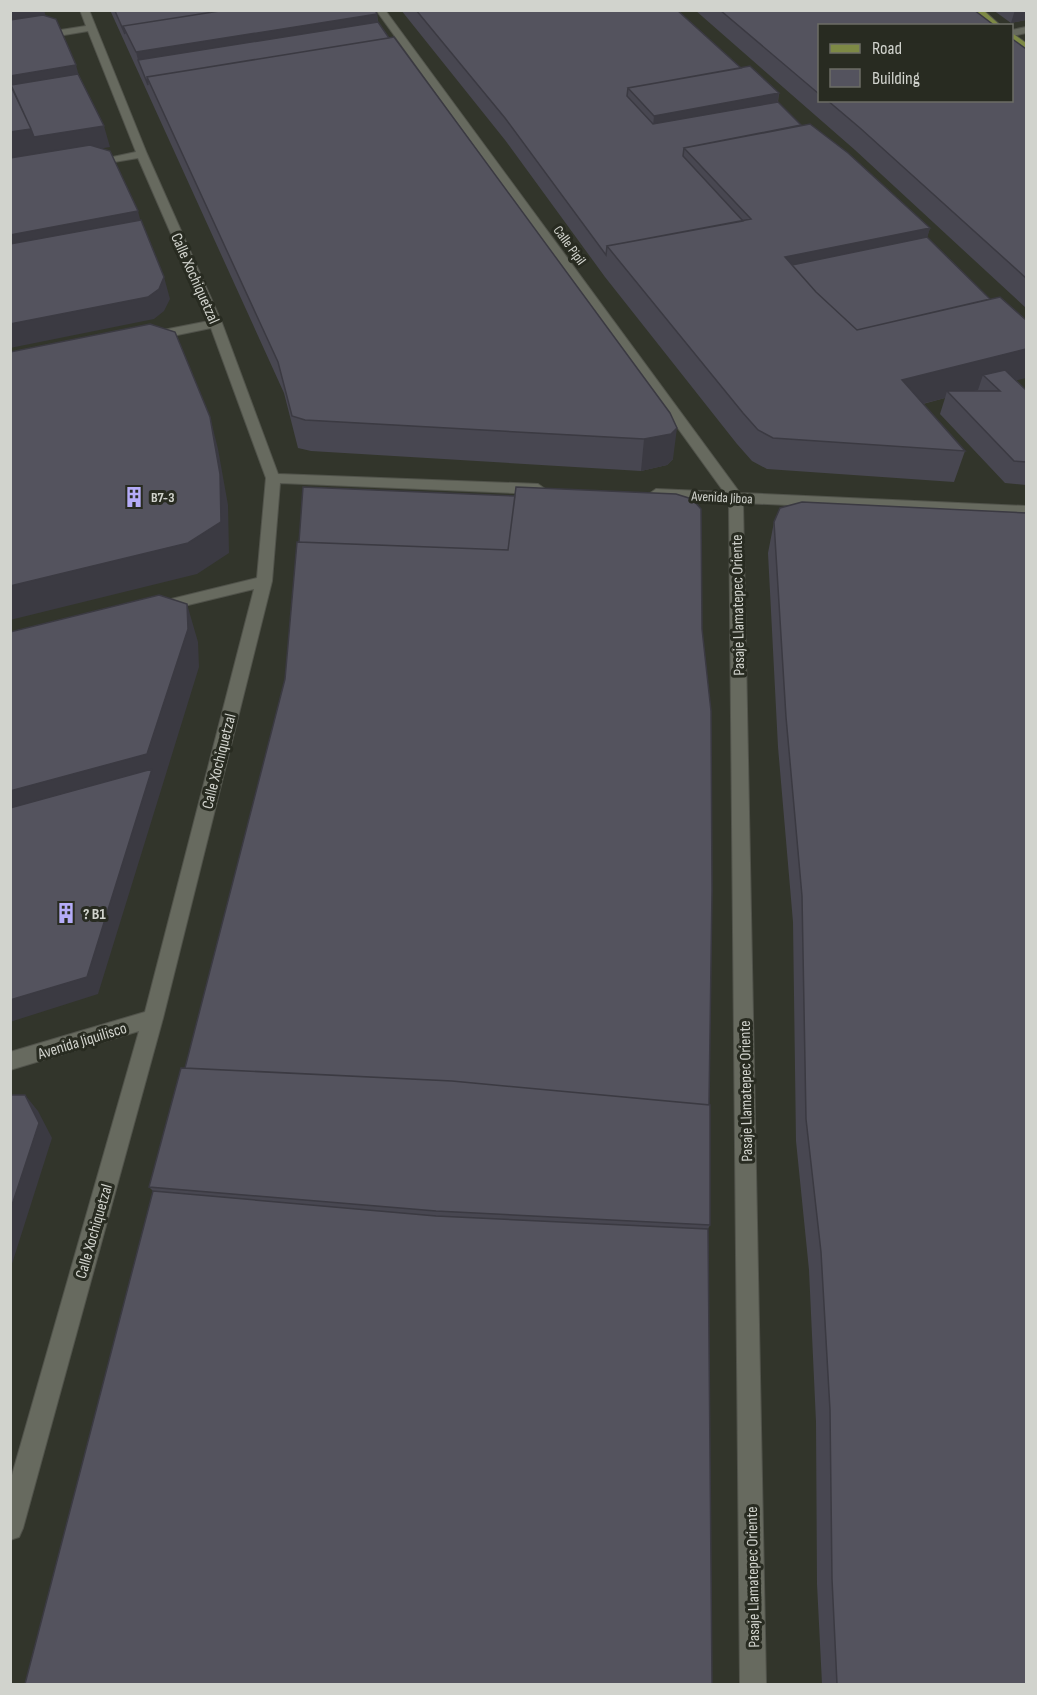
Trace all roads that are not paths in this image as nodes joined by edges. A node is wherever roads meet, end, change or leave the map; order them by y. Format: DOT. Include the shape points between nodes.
graph roads {
  1 [pos="84,10"];
  2 [pos="380,10"];
  3 [pos="976,10"];
  4 [pos="994,24"];
  5 [pos="92,28"];
  6 [pos="1013,36"];
  7 [pos="10,41"];
  8 [pos="1026,47"];
  9 [pos="141,154"];
  10 [pos="76,165"];
  11 [pos="216,323"];
  12 [pos="136,340"];
  13 [pos="273,478"];
  14 [pos="558,490"];
  15 [pos="641,494"];
  16 [pos="736,498"];
  17 [pos="1026,511"];
  18 [pos="264,581"];
  19 [pos="137,612"];
  20 [pos="153,1018"];
  21 [pos="10,1061"];
  22 [pos="10,1528"];
  23 [pos="753,1684"];
  1 -- 5 [label="street, Calle Xochiquetzal"];
  2 -- 16 [label="street, Calle Pipil"];
  3 -- 4 [label="main road"];
  5 -- 7 [label="street"];
  5 -- 9 [label="street, Calle Xochiquetzal"];
  6 -- 8 [label="main road"];
  9 -- 10 [label="street"];
  9 -- 11 [label="street, Calle Xochiquetzal"];
  11 -- 12 [label="street"];
  11 -- 13 [label="street, Calle Xochiquetzal"];
  13 -- 14 [label="street"];
  13 -- 18 [label="street, Calle Xochiquetzal"];
  15 -- 16 [label="street, Avenida Jiboa"];
  16 -- 17 [label="street, Avenida Jiboa"];
  16 -- 23 [label="street, Pasaje Llamatepec Oriente"];
  18 -- 19 [label="street"];
  18 -- 20 [label="street, Calle Xochiquetzal"];
  20 -- 21 [label="street, Avenida Jiquilisco"];
  20 -- 22 [label="street, Calle Xochiquetzal"];
}
